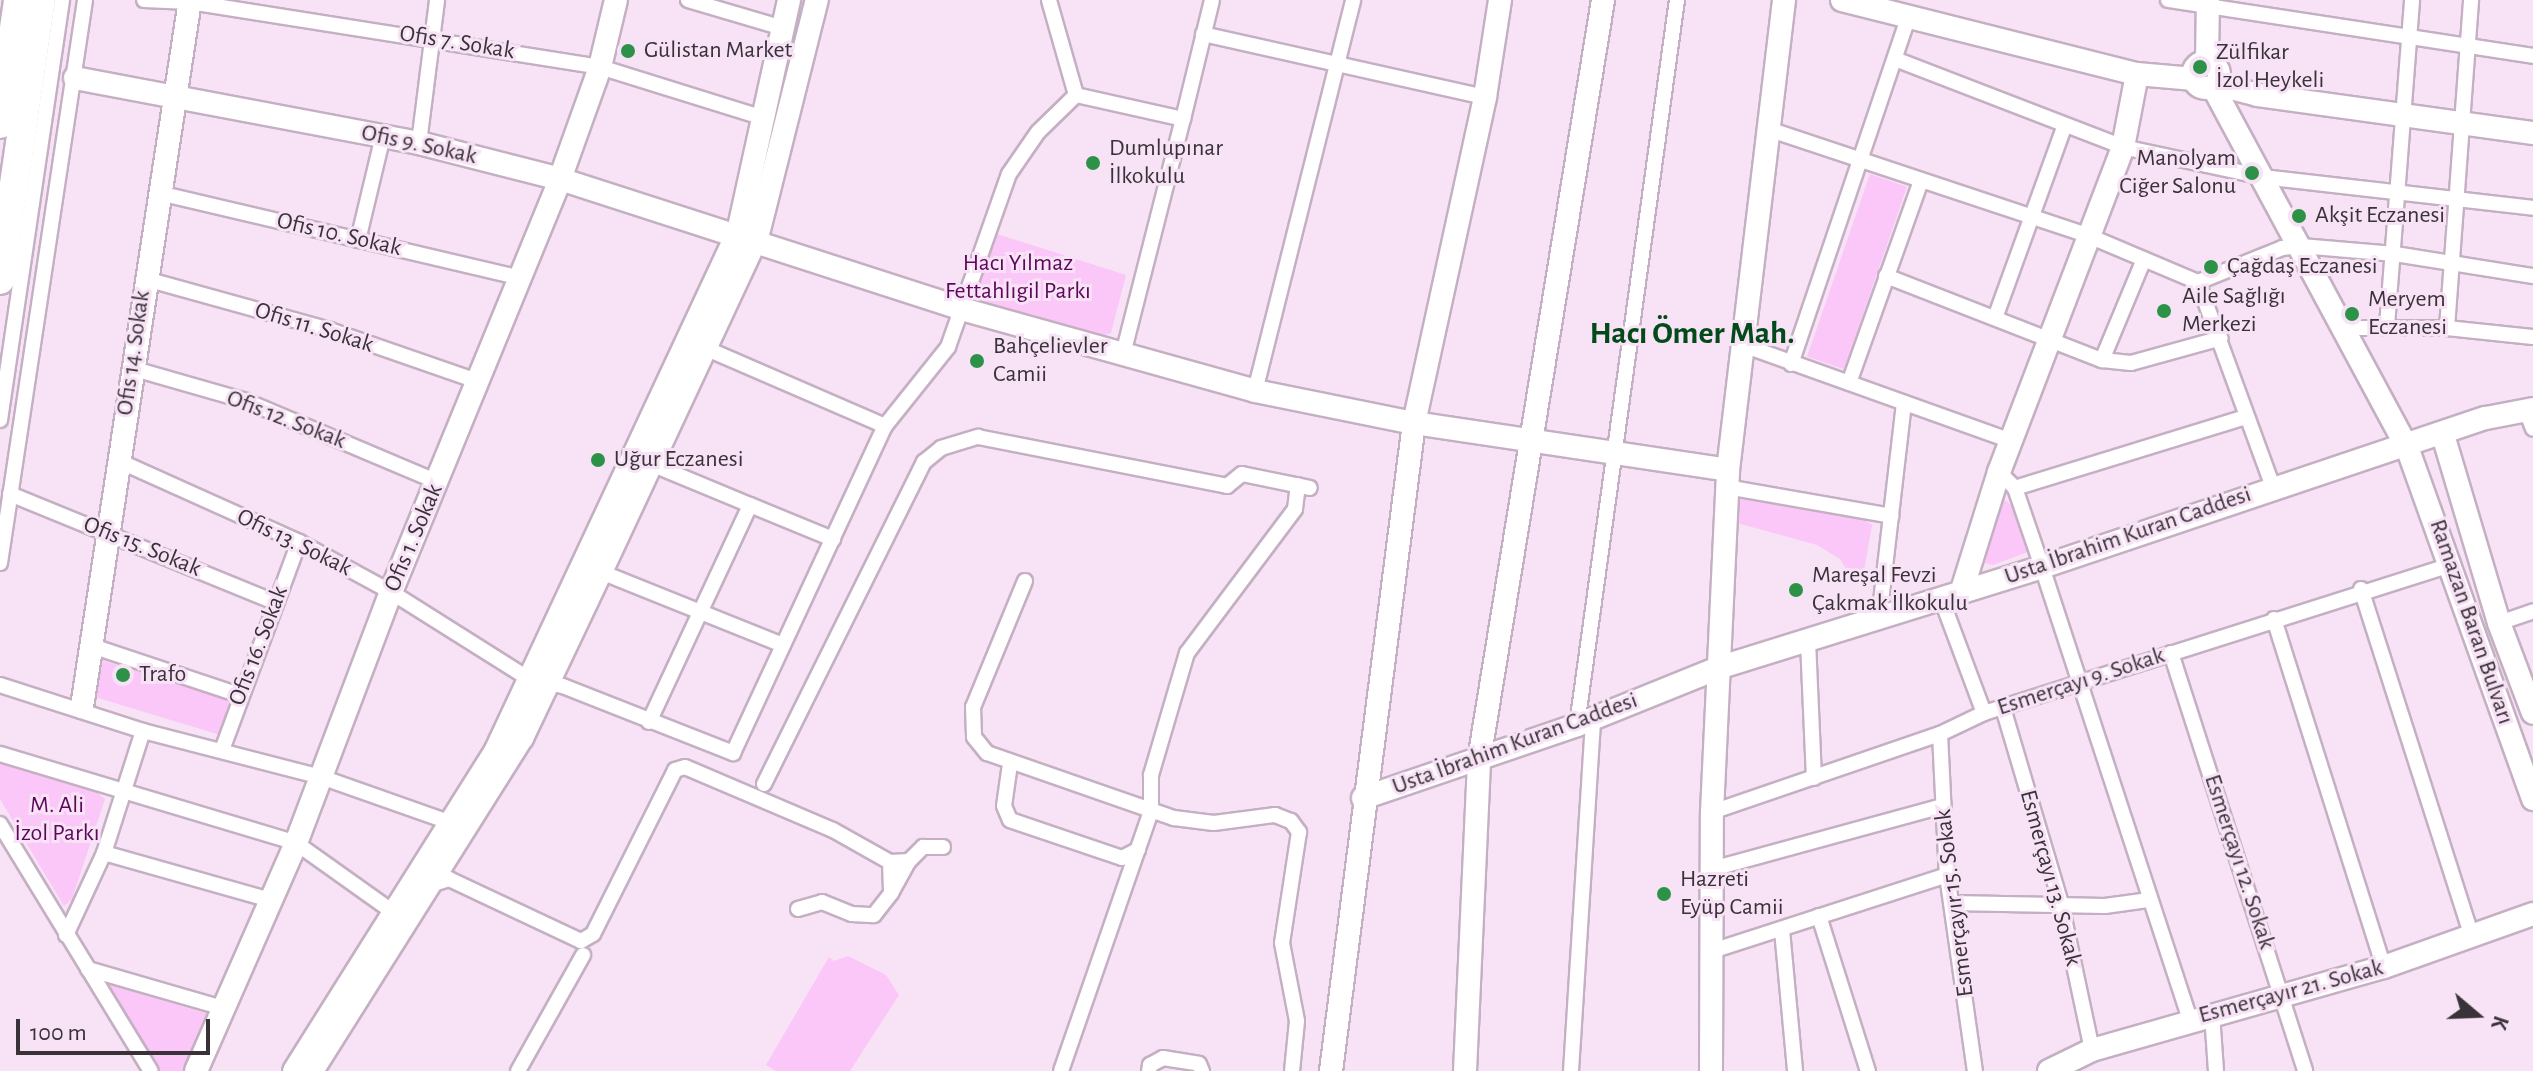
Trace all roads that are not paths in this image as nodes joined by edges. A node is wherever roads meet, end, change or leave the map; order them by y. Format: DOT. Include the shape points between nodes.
graph roads {
  1 [pos="18,0"];
  2 [pos="41,0"];
  3 [pos="62,0"];
  4 [pos="85,0"];
  5 [pos="144,0"];
  6 [pos="437,0"];
  7 [pos="616,0"];
  8 [pos="688,0"];
  9 [pos="789,0"];
  10 [pos="817,0"];
  11 [pos="1049,0"];
  12 [pos="1212,0"];
  13 [pos="1353,0"];
  14 [pos="1500,0"];
  15 [pos="1603,0"];
  16 [pos="1677,0"];
  17 [pos="1784,0"];
  18 [pos="1842,0"];
  19 [pos="2168,0"];
  20 [pos="2412,0"];
  21 [pos="2471,0"];
  22 [pos="190,1"];
  23 [pos="2208,3"];
  24 [pos="1908,18"];
  25 [pos="783,28"];
  26 [pos="1203,34"];
  27 [pos="431,39"];
  28 [pos="2412,41"];
  29 [pos="2470,45"];
  30 [pos="2533,56"];
  31 [pos="1895,59"];
  32 [pos="600,67"];
  33 [pos="1338,67"];
  34 [pos="2137,74"];
  35 [pos="75,78"];
  36 [pos="2207,78"];
  37 [pos="1076,95"];
  38 [pos="173,97"];
  39 [pos="1485,97"];
  40 [pos="2407,116"];
  41 [pos="764,118"];
  42 [pos="1183,119"];
  43 [pos="0,124"];
  44 [pos="2464,125"];
  45 [pos="2064,127"];
  46 [pos="1765,128"];
  47 [pos="2533,133"];
  48 [pos="383,136"];
  49 [pos="419,143"];
  50 [pos="2123,147"];
  51 [pos="1857,160"];
  52 [pos="2263,177"];
  53 [pos="560,179"];
  54 [pos="1921,181"];
  55 [pos="159,193"];
  56 [pos="2400,193"];
  57 [pos="2459,196"];
  58 [pos="2533,208"];
  59 [pos="2034,220"];
  60 [pos="748,235"];
  61 [pos="2089,236"];
  62 [pos="358,240"];
  63 [pos="2301,246"];
  64 [pos="2395,254"];
  65 [pos="2144,259"];
  66 [pos="2454,263"];
  67 [pos="1886,276"];
  68 [pos="2533,276"];
  69 [pos="520,278"];
  70 [pos="146,279"];
  71 [pos="0,280"];
  72 [pos="2198,282"];
  73 [pos="962,309"];
  74 [pos="1995,318"];
  75 [pos="2387,326"];
  76 [pos="2345,328"];
  77 [pos="2447,328"];
  78 [pos="2533,337"];
  79 [pos="2053,338"];
  80 [pos="2221,338"];
  81 [pos="1743,345"];
  82 [pos="705,348"];
  83 [pos="1123,354"];
  84 [pos="2102,360"];
  85 [pos="1791,364"];
  86 [pos="131,368"];
  87 [pos="480,382"];
  88 [pos="1849,383"];
  89 [pos="1255,391"];
  90 [pos="1904,403"];
  91 [pos="2530,415"];
  92 [pos="2246,417"];
  93 [pos="0,420"];
  94 [pos="1414,423"];
  95 [pos="885,426"];
  96 [pos="2443,435"];
  97 [pos="1530,439"];
  98 [pos="2011,441"];
  99 [pos="2407,447"];
  100 [pos="1613,451"];
  101 [pos="119,461"];
  102 [pos="651,464"];
  103 [pos="1728,479"];
  104 [pos="2007,480"];
  105 [pos="438,482"];
  106 [pos="2273,487"];
  107 [pos="10,494"];
  108 [pos="750,505"];
  109 [pos="1891,516"];
  110 [pos="107,533"];
  111 [pos="833,539"];
  112 [pos="299,542"];
  113 [pos="0,563"];
  114 [pos="2453,564"];
  115 [pos="2042,567"];
  116 [pos="601,572"];
  117 [pos="1025,581"];
  118 [pos="2361,589"];
  119 [pos="391,592"];
  120 [pos="1952,594"];
  121 [pos="274,602"];
  122 [pos="2533,611"];
  123 [pos="702,612"];
  124 [pos="1879,619"];
  125 [pos="2274,619"];
  126 [pos="2499,623"];
  127 [pos="1808,641"];
  128 [pos="783,645"];
  129 [pos="92,646"];
  130 [pos="2171,653"];
  131 [pos="1718,668"];
  132 [pos="537,682"];
  133 [pos="2076,684"];
  134 [pos="0,685"];
  135 [pos="239,695"];
  136 [pos="82,707"];
  137 [pos="2003,708"];
  138 [pos="1984,713"];
  139 [pos="2533,713"];
  140 [pos="649,722"];
  141 [pos="1585,722"];
  142 [pos="143,731"];
  143 [pos="1940,734"];
  144 [pos="222,750"];
  145 [pos="0,754"];
  146 [pos="1479,760"];
  147 [pos="1010,764"];
  148 [pos="321,777"];
  149 [pos="1814,778"];
  150 [pos="764,784"];
  151 [pos="123,791"];
  152 [pos="749,794"];
  153 [pos="1363,798"];
  154 [pos="2533,799"];
  155 [pos="768,803"];
  156 [pos="1943,806"];
  157 [pos="1151,811"];
  158 [pos="1712,812"];
  159 [pos="449,822"];
  160 [pos="0,824"];
  161 [pos="296,843"];
  162 [pos="943,847"];
  163 [pos="1138,850"];
  164 [pos="104,853"];
  165 [pos="1122,858"];
  166 [pos="909,861"];
  167 [pos="890,862"];
  168 [pos="1712,869"];
  169 [pos="1947,875"];
  170 [pos="1129,877"];
  171 [pos="433,884"];
  172 [pos="891,893"];
  173 [pos="270,900"];
  174 [pos="2148,900"];
  175 [pos="1953,903"];
  176 [pos="2061,904"];
  177 [pos="798,909"];
  178 [pos="393,912"];
  179 [pos="2533,914"];
  180 [pos="1819,916"];
  181 [pos="1782,930"];
  182 [pos="66,935"];
  183 [pos="2472,936"];
  184 [pos="585,944"];
  185 [pos="1709,952"];
  186 [pos="2384,967"];
  187 [pos="88,969"];
  188 [pos="2283,997"];
  189 [pos="223,1008"];
  190 [pos="2201,1017"];
  191 [pos="2092,1050"];
  192 [pos="151,1071"];
  193 [pos="196,1071"];
  194 [pos="294,1071"];
  195 [pos="312,1071"];
  196 [pos="518,1071"];
  197 [pos="1061,1071"];
  198 [pos="1149,1071"];
  199 [pos="1202,1071"];
  200 [pos="1292,1071"];
  201 [pos="1331,1071"];
  202 [pos="1465,1071"];
  203 [pos="1571,1071"];
  204 [pos="1711,1071"];
  205 [pos="1795,1071"];
  206 [pos="1868,1071"];
  207 [pos="1975,1071"];
  208 [pos="2049,1071"];
  209 [pos="2216,1071"];
  210 [pos="2305,1071"];
  1 -- 43 [label="highway"];
  2 -- 71 [label="highway"];
  3 -- 93 [label="street"];
  4 -- 35 [label="street"];
  5 -- 22 [label="street, Ofis 7. Sokak"];
  6 -- 27 [label="street"];
  7 -- 32 [label="street, Ofis 1. Sokak"];
  8 -- 25 [label="street"];
  9 -- 25 [label="street"];
  10 -- 60 [label="street"];
  11 -- 37 [label="street"];
  12 -- 26 [label="street"];
  13 -- 33 [label="street"];
  14 -- 39 [label="street"];
  15 -- 97 [label="street"];
  16 -- 100 [label="street"];
  17 -- 46 [label="street"];
  18 -- 24 [label="street"];
  19 -- 23 [label="street"];
  20 -- 28 [label="street"];
  21 -- 29 [label="street"];
  22 -- 27 [label="street, Ofis 7. Sokak"];
  22 -- 38 [label="street, Ofis 14. Sokak"];
  23 -- 28 [label="street"];
  23 -- 36 [label="street"];
  24 -- 31 [label="street"];
  24 -- 34 [label="street"];
  25 -- 41 [label="street"];
  26 -- 33 [label="street"];
  26 -- 42 [label="street"];
  27 -- 32 [label="street, Ofis 7. Sokak"];
  27 -- 49 [label="street"];
  28 -- 29 [label="street"];
  28 -- 40 [label="street"];
  29 -- 30 [label="street"];
  29 -- 44 [label="street"];
  31 -- 45 [label="street"];
  31 -- 51 [label="street"];
  32 -- 41 [label="street, Ofis 7. Sokak"];
  32 -- 53 [label="street, Ofis 1. Sokak"];
  33 -- 39 [label="street"];
  33 -- 89 [label="street"];
  34 -- 36 [label="street"];
  34 -- 50 [label="street"];
  35 -- 38 [label="street, Ofis 9. Sokak"];
  35 -- 107 [label="street"];
  36 -- 40 [label="street"];
  36 -- 52 [label="street, Ramazan Baran Bulvarı"];
  37 -- 42 [label="street"];
  37 -- 73 [label="street" via="1038,132 1009,174"];
  38 -- 48 [label="street, Ofis 9. Sokak"];
  38 -- 55 [label="street, Ofis 14. Sokak"];
  39 -- 94 [label="street"];
  40 -- 44 [label="street"];
  40 -- 56 [label="street"];
  41 -- 60 [label="street"];
  42 -- 83 [label="street"];
  44 -- 47 [label="street"];
  44 -- 57 [label="street"];
  45 -- 50 [label="street"];
  45 -- 59 [label="street"];
  46 -- 51 [label="street"];
  46 -- 81 [label="street"];
  48 -- 49 [label="street, Ofis 9. Sokak"];
  48 -- 62 [label="street"];
  49 -- 53 [label="street, Ofis 9. Sokak"];
  50 -- 52 [label="street"];
  50 -- 61 [label="street"];
  51 -- 54 [label="street"];
  51 -- 85 [label="street"];
  52 -- 56 [label="street"];
  52 -- 63 [label="street, Ramazan Baran Bulvarı"];
  53 -- 60 [label="street, Ofis 9. Sokak"];
  53 -- 69 [label="street, Ofis 1. Sokak"];
  54 -- 59 [label="street"];
  54 -- 67 [label="street"];
  55 -- 62 [label="street, Ofis 10. Sokak"];
  55 -- 70 [label="street, Ofis 14. Sokak"];
  56 -- 57 [label="street"];
  56 -- 64 [label="street"];
  57 -- 58 [label="street"];
  57 -- 66 [label="street"];
  59 -- 61 [label="street"];
  59 -- 74 [label="street"];
  60 -- 73 [label="street, Ofis 9. Sokak"];
  60 -- 82 [label="street"];
  60 -- 132 [label="street"];
  61 -- 65 [label="street"];
  61 -- 79 [label="street"];
  62 -- 69 [label="street, Ofis 10. Sokak"];
  63 -- 64 [label="street"];
  63 -- 72 [label="street" via="2282,248"];
  63 -- 76 [label="street, Ramazan Baran Bulvarı"];
  64 -- 66 [label="street"];
  64 -- 75 [label="street"];
  65 -- 72 [label="street"];
  65 -- 84 [label="street"];
  66 -- 68 [label="street"];
  66 -- 77 [label="street"];
  67 -- 74 [label="street"];
  67 -- 88 [label="street"];
  69 -- 87 [label="street, Ofis 1. Sokak"];
  70 -- 86 [label="street, Ofis 14. Sokak"];
  70 -- 87 [label="street, Ofis 11. Sokak" via="330,330"];
  72 -- 80 [label="street"];
  73 -- 83 [label="street, Ofis 9. Sokak"];
  73 -- 95 [label="street" via="948,347"];
  74 -- 79 [label="street"];
  75 -- 76 [label="street"];
  75 -- 77 [label="street"];
  76 -- 99 [label="street, Ramazan Baran Bulvarı"];
  77 -- 78 [label="street"];
  79 -- 84 [label="street"];
  79 -- 98 [label="street"];
  80 -- 84 [label="street" via="2131,363"];
  80 -- 92 [label="street"];
  81 -- 85 [label="street"];
  81 -- 103 [label="street"];
  82 -- 95 [label="street"];
  82 -- 102 [label="street"];
  83 -- 89 [label="street, Ofis 9. Sokak"];
  85 -- 88 [label="street"];
  86 -- 101 [label="street, Ofis 14. Sokak"];
  86 -- 105 [label="street, Ofis 12. Sokak" via="246,401"];
  87 -- 105 [label="street, Ofis 1. Sokak"];
  88 -- 90 [label="street"];
  89 -- 94 [label="street, Ofis 9. Sokak"];
  90 -- 98 [label="street"];
  90 -- 109 [label="street"];
  91 -- 96 [label="street, Usta İbrahim Kuran Caddesi"];
  92 -- 104 [label="street"];
  92 -- 106 [label="street"];
  94 -- 97 [label="street, Ofis 9. Sokak"];
  94 -- 153 [label="street"];
  95 -- 111 [label="street"];
  96 -- 99 [label="street, Usta İbrahim Kuran Caddesi"];
  96 -- 126 [label="street, Ramazan Baran Bulvarı"];
  97 -- 100 [label="street, Ofis 9. Sokak"];
  97 -- 146 [label="street"];
  98 -- 104 [label="street"];
  99 -- 106 [label="street, Usta İbrahim Kuran Caddesi"];
  99 -- 114 [label="street, Ramazan Baran Bulvarı"];
  100 -- 103 [label="street, Ofis 9. Sokak"];
  100 -- 141 [label="street"];
  101 -- 110 [label="street, Ofis 14. Sokak"];
  101 -- 112 [label="street, Ofis 13. Sokak"];
  102 -- 108 [label="street"];
  102 -- 116 [label="street"];
  103 -- 109 [label="street"];
  103 -- 131 [label="street"];
  104 -- 115 [label="street"];
  104 -- 120 [label="street"];
  105 -- 119 [label="street, Ofis 1. Sokak"];
  106 -- 115 [label="street, Usta İbrahim Kuran Caddesi"];
  107 -- 110 [label="street, Ofis 15. Sokak"];
  107 -- 113 [label="street"];
  108 -- 111 [label="street"];
  108 -- 123 [label="street"];
  109 -- 124 [label="street"];
  110 -- 121 [label="street, Ofis 15. Sokak"];
  110 -- 129 [label="street, Ofis 14. Sokak"];
  111 -- 128 [label="street"];
  112 -- 119 [label="street, Ofis 13. Sokak"];
  112 -- 121 [label="street, Ofis 16. Sokak"];
  114 -- 118 [label="street, Esmerçayı 9. Sokak"];
  114 -- 154 [label="street, Ramazan Baran Bulvarı"];
  115 -- 120 [label="street, Usta İbrahim Kuran Caddesi"];
  115 -- 133 [label="street"];
  116 -- 123 [label="street"];
  116 -- 132 [label="street"];
  117 -- 147 [label="street" via="973,707 974,737 987,753"];
  118 -- 125 [label="street, Esmerçayı 9. Sokak"];
  118 -- 183 [label="street"];
  119 -- 132 [label="street, Ofis 13. Sokak"];
  119 -- 148 [label="street, Ofis 1. Sokak"];
  120 -- 124 [label="street, Usta İbrahim Kuran Caddesi"];
  120 -- 138 [label="street"];
  121 -- 135 [label="street, Ofis 16. Sokak"];
  122 -- 126 [label="street"];
  123 -- 128 [label="street"];
  123 -- 140 [label="street"];
  124 -- 127 [label="street, Usta İbrahim Kuran Caddesi"];
  125 -- 130 [label="street, Esmerçayı 9. Sokak"];
  125 -- 186 [label="street"];
  126 -- 139 [label="street, Ramazan Baran Bulvarı"];
  127 -- 131 [label="street, Usta İbrahim Kuran Caddesi"];
  127 -- 149 [label="street"];
  128 -- 140 [label="street, Ofis 13. Sokak" via="733,753"];
  129 -- 135 [label="street"];
  129 -- 136 [label="street, Ofis 14. Sokak"];
  130 -- 133 [label="street, Esmerçayı 9. Sokak"];
  130 -- 188 [label="street, Esmerçayı 12. Sokak"];
  131 -- 141 [label="street, Usta İbrahim Kuran Caddesi"];
  131 -- 158 [label="street"];
  132 -- 140 [label="street, Ofis 13. Sokak" via="563,686"];
  132 -- 159 [label="street"];
  132 -- 171 [label="street" via="522,738"];
  133 -- 137 [label="street, Esmerçayı 9. Sokak"];
  133 -- 174 [label="street"];
  134 -- 136 [label="street"];
  135 -- 144 [label="street, Ofis 16. Sokak"];
  136 -- 142 [label="street"];
  137 -- 138 [label="street, Esmerçayı 9. Sokak"];
  137 -- 176 [label="street, Esmerçayı 13. Sokak"];
  138 -- 143 [label="street, Esmerçayı 9. Sokak"];
  141 -- 146 [label="street, Usta İbrahim Kuran Caddesi"];
  141 -- 203 [label="street"];
  142 -- 144 [label="street"];
  142 -- 151 [label="street"];
  143 -- 149 [label="street, Esmerçayı 9. Sokak"];
  143 -- 156 [label="street, Esmerçayır 15. Sokak"];
  144 -- 148 [label="street"];
  145 -- 151 [label="street"];
  146 -- 153 [label="street, Usta İbrahim Kuran Caddesi"];
  146 -- 202 [label="street"];
  147 -- 157 [label="street"];
  147 -- 165 [label="street" via="1004,806 1010,820"];
  148 -- 159 [label="street"];
  148 -- 161 [label="street, Ofis 1. Sokak"];
  149 -- 158 [label="street, Esmerçayı 9. Sokak"];
  150 -- 152 [label="street"];
  150 -- 155 [label="street"];
  150 -- 157 [label="street" via="924,462 941,448 978,437 1227,486 1242,474 1304,486 1295,509 1187,653 1151,775"];
  151 -- 161 [label="street"];
  151 -- 164 [label="street"];
  152 -- 155 [label="street"];
  152 -- 184 [label="street" via="685,767 675,770"];
  153 -- 201 [label="street"];
  155 -- 167 [label="street"];
  156 -- 168 [label="street"];
  156 -- 169 [label="street, Esmerçayır 15. Sokak"];
  157 -- 163 [label="street"];
  157 -- 200 [label="street" via="1214,823 1275,815 1291,821 1299,832 1282,943 1297,1021"];
  158 -- 168 [label="street"];
  159 -- 178 [label="street"];
  160 -- 182 [label="street"];
  161 -- 173 [label="street, Ofis 1. Sokak"];
  161 -- 178 [label="street"];
  162 -- 166 [label="street" via="923,847"];
  163 -- 165 [label="street"];
  163 -- 170 [label="street"];
  164 -- 173 [label="street"];
  164 -- 182 [label="street"];
  165 -- 170 [label="street"];
  166 -- 167 [label="street"];
  166 -- 172 [label="street"];
  167 -- 172 [label="street"];
  168 -- 185 [label="street"];
  169 -- 175 [label="street, Esmerçayır 15. Sokak"];
  169 -- 180 [label="street"];
  170 -- 197 [label="street"];
  171 -- 184 [label="street" via="449,879"];
  171 -- 195 [label="street"];
  172 -- 177 [label="street" via="874,915 852,914 822,902"];
  173 -- 189 [label="street, Ofis 1. Sokak"];
  174 -- 176 [label="street"];
  174 -- 190 [label="street"];
  175 -- 176 [label="street"];
  175 -- 207 [label="street, Esmerçayır 15. Sokak"];
  176 -- 191 [label="street, Esmerçayı 13. Sokak"];
  178 -- 194 [label="street"];
  179 -- 183 [label="street, Esmerçayır 21. Sokak"];
  180 -- 181 [label="street"];
  180 -- 206 [label="street"];
  181 -- 185 [label="street"];
  181 -- 205 [label="street"];
  182 -- 187 [label="street"];
  183 -- 186 [label="street, Esmerçayır 21. Sokak"];
  184 -- 196 [label="street"];
  185 -- 204 [label="street"];
  186 -- 188 [label="street, Esmerçayır 21. Sokak"];
  187 -- 189 [label="street"];
  187 -- 192 [label="street"];
  188 -- 190 [label="street, Esmerçayır 21. Sokak"];
  188 -- 210 [label="street, Esmerçayı 12. Sokak"];
  189 -- 193 [label="street, Ofis 1. Sokak"];
  190 -- 191 [label="street, Esmerçayır 21. Sokak"];
  190 -- 209 [label="street"];
  191 -- 208 [label="street, Esmerçayır 21. Sokak"];
  198 -- 199 [label="street" via="1163,1058 1199,1064"];
}
